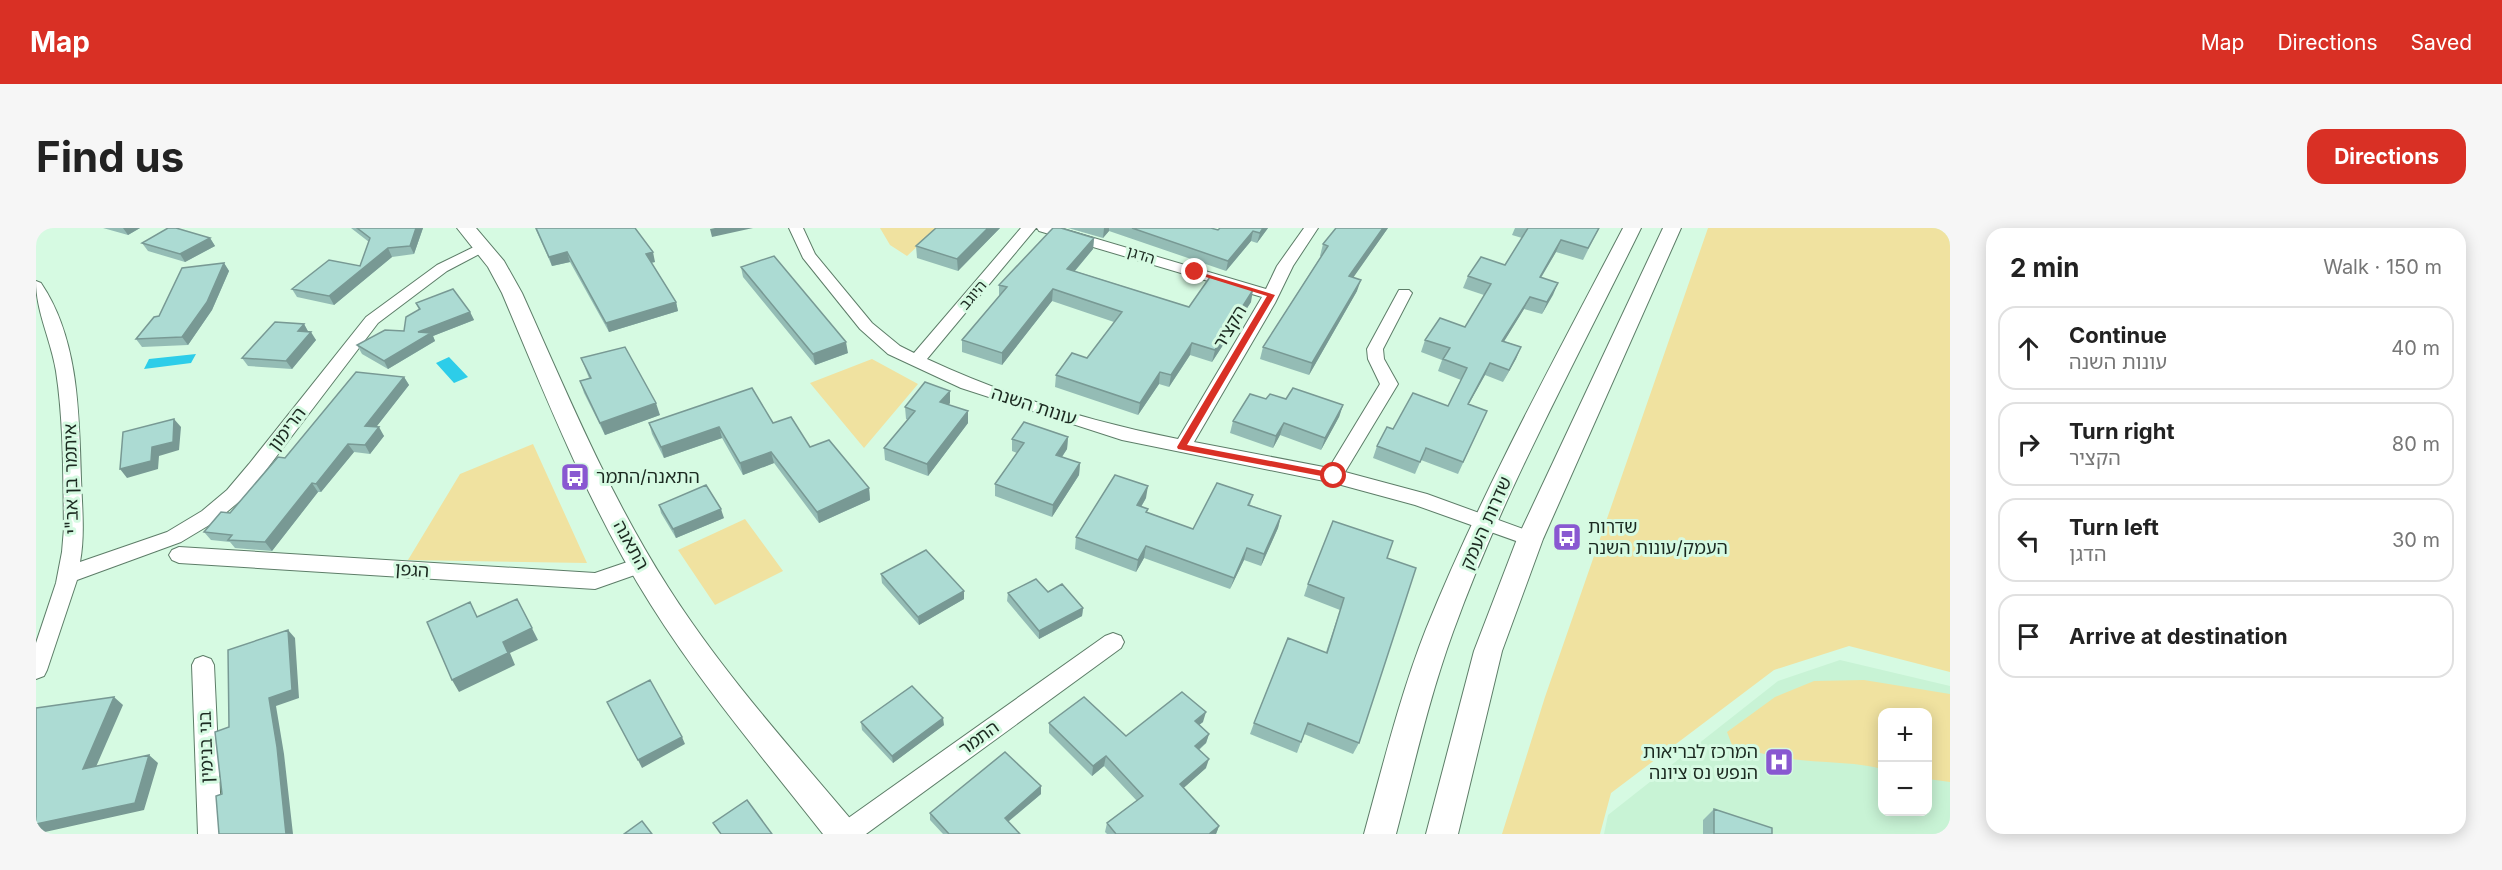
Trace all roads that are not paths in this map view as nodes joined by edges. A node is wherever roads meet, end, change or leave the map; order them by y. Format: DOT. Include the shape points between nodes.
graph roads {
  1 [pos="796,228"];
  2 [pos="1029,228"];
  3 [pos="1044,228"];
  4 [pos="1311,228"];
  5 [pos="1632,228"];
  6 [pos="1672,228"];
  7 [pos="474,237"];
  8 [pos="36,286"];
  9 [pos="1404,293"];
  10 [pos="1271,295"];
  11 [pos="916,362"];
  12 [pos="1182,447"];
  13 [pos="1334,476"];
  14 [pos="1485,522"];
  15 [pos="1530,539"];
  16 [pos="179,555"];
  17 [pos="642,565"];
  18 [pos="67,575"];
  19 [pos="1113,642"];
  20 [pos="203,664"];
  21 [pos="36,670"];
  22 [pos="204,833"];
  23 [pos="844,834"];
  24 [pos="1380,834"];
  25 [pos="1442,834"];
  1 -- 11 [label="street, עונות השנה" via="808,255 866,326 894,350"];
  2 -- 11 [label="street, היוגב"];
  3 -- 10 [label="street, הדגן"];
  4 -- 10 [label="street, הקציר"];
  5 -- 14 [label="street, שדרות העמק"];
  6 -- 15 [label="street"];
  7 -- 17 [label="street, התאנה" via="497,265 512,293 597,485"];
  7 -- 18 [label="street, הרימון" via="442,268 372,320 256,470 209,516 174,537"];
  8 -- 18 [label="street, איתמר בן אב\"י" via="65,365 73,551"];
  9 -- 13 [label="street" via="1376,349 1376,359 1389,384"];
  10 -- 12 [label="street, הקציר"];
  11 -- 12 [label="street, עונות השנה" via="967,384 1122,434"];
  12 -- 13 [label="street, עונות השנה"];
  13 -- 14 [label="street, עונות השנה" via="1420,499"];
  14 -- 15 [label="street, עונות השנה"];
  14 -- 24 [label="street, שדרות העמק" via="1439,631"];
  15 -- 25 [label="street" via="1488,651"];
  16 -- 17 [label="street, הגפן" via="595,581"];
  17 -- 23 [label="street, התאנה" via="660,597 726,688"];
  18 -- 21 [label="street, איתמר בן אב\"י" via="61,606"];
  19 -- 23 [label="street, התמר"];
  20 -- 22 [label="street, בני בנימין"];
}
